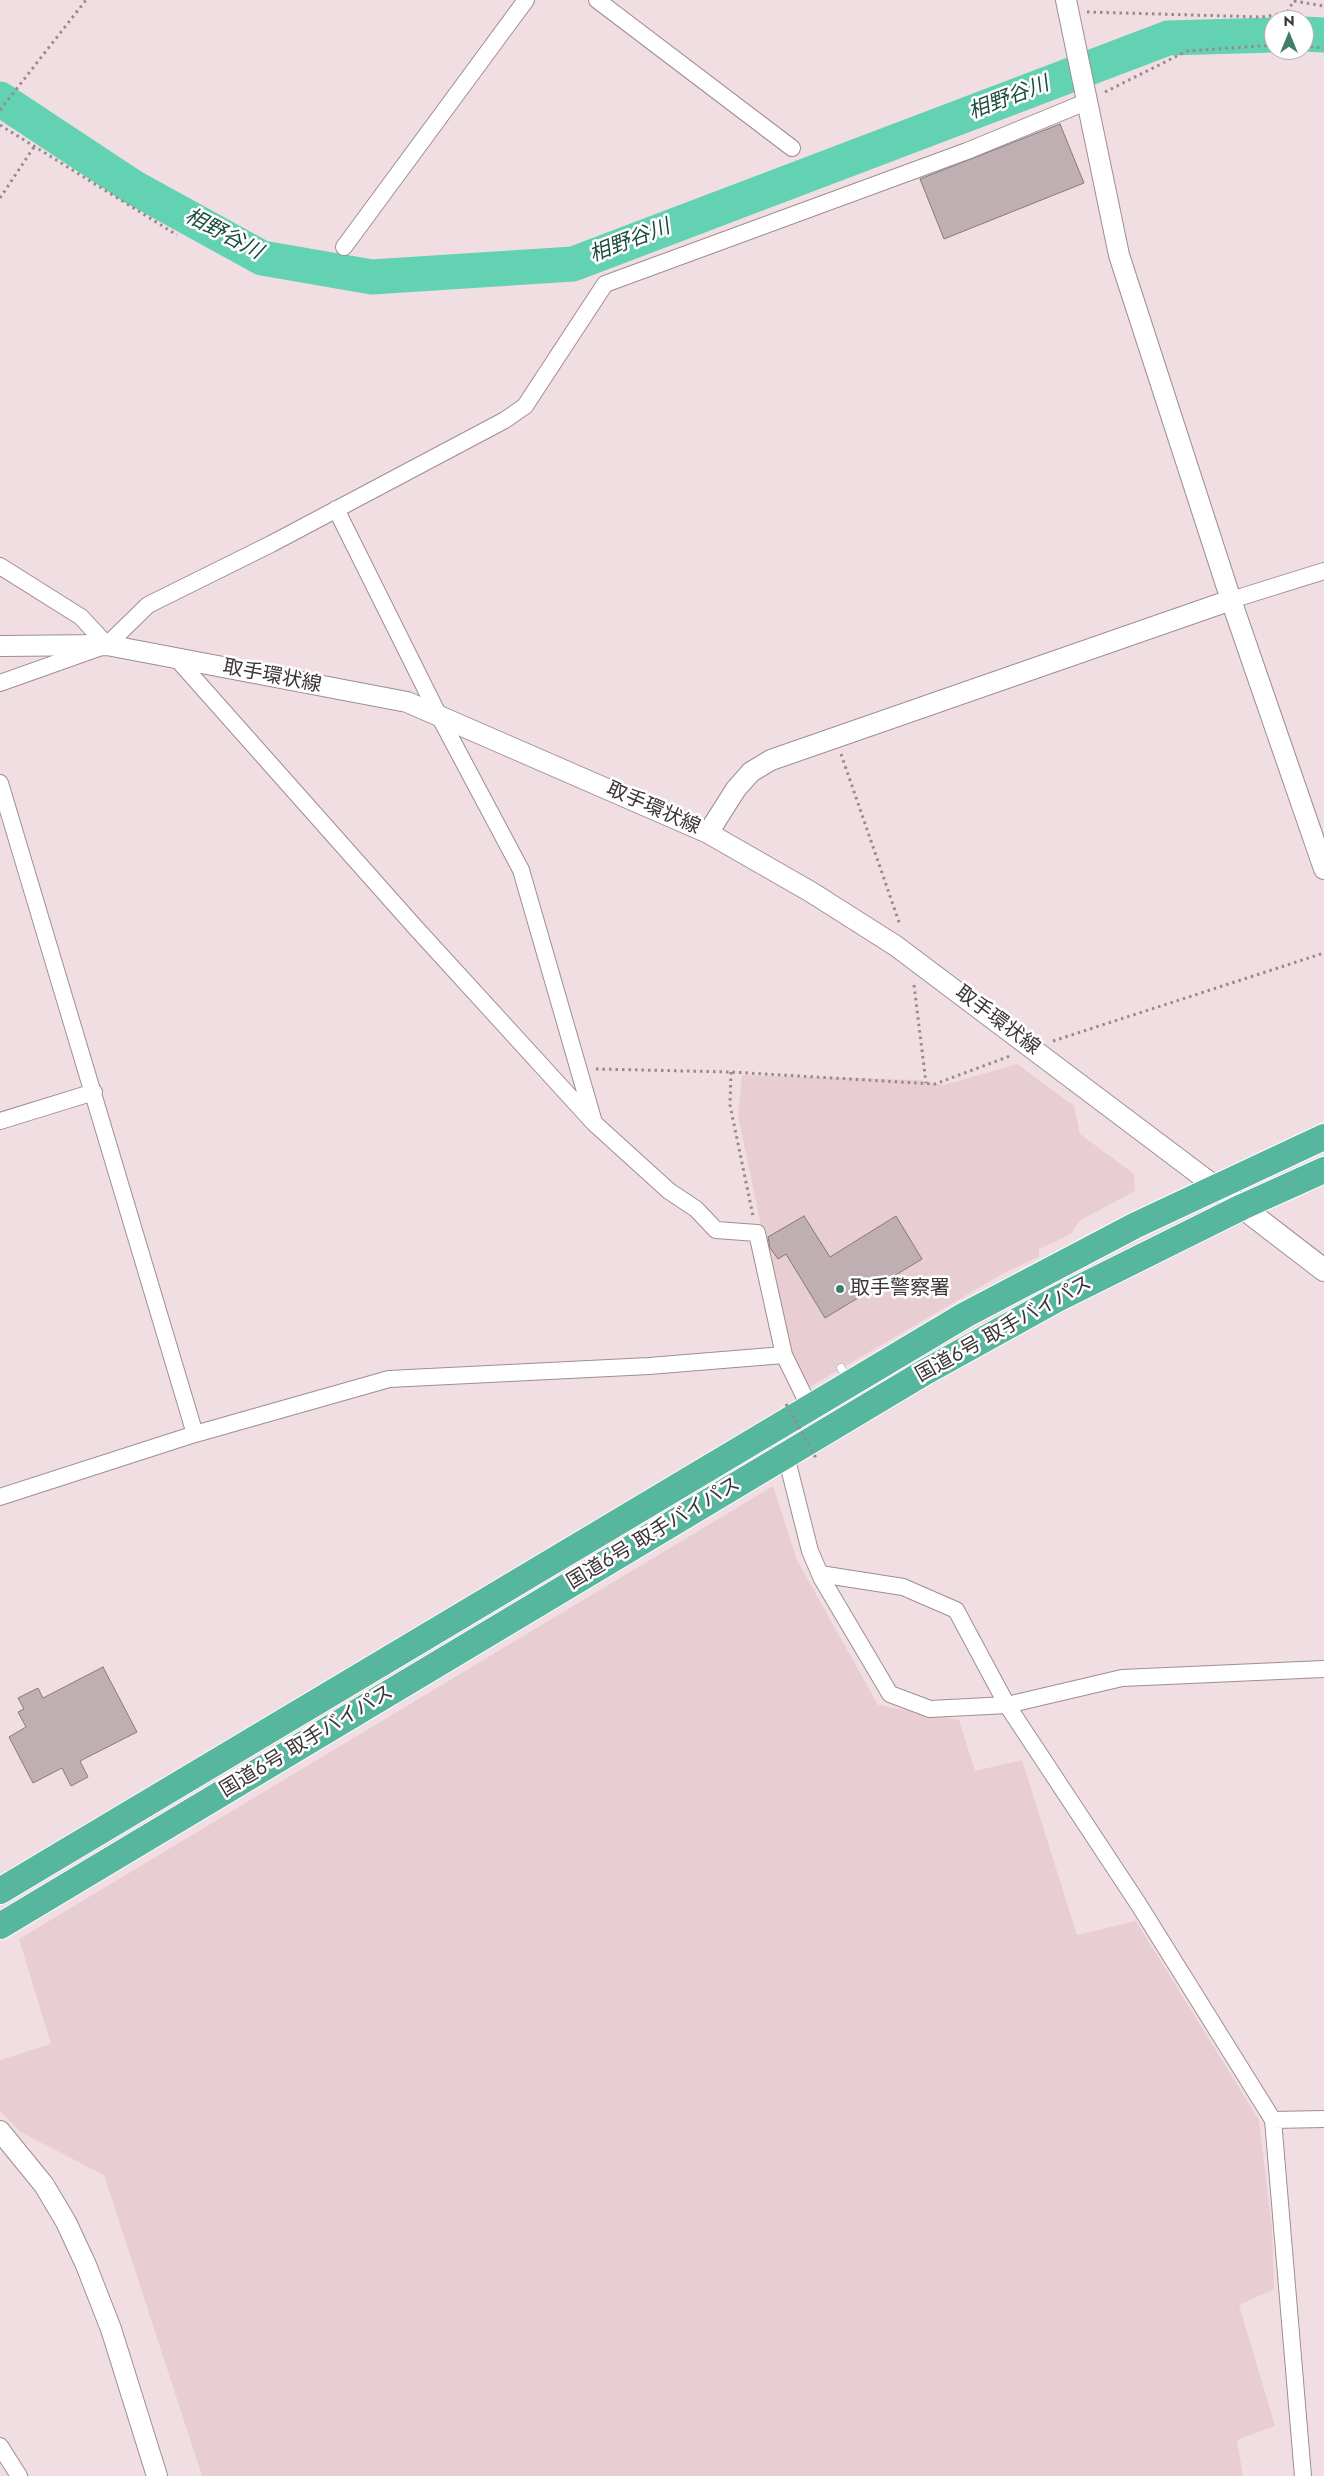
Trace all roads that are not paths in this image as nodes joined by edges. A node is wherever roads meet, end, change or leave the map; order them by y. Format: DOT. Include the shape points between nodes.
graph roads {
  1 [pos="526,0"];
  2 [pos="598,0"];
  3 [pos="1068,10"];
  4 [pos="1085,97"];
  5 [pos="792,148"];
  6 [pos="344,246"];
  7 [pos="336,510"];
  8 [pos="0,566"];
  9 [pos="1324,572"];
  10 [pos="1231,600"];
  11 [pos="107,645"];
  12 [pos="0,646"];
  13 [pos="177,659"];
  14 [pos="0,683"];
  15 [pos="438,714"];
  16 [pos="0,783"];
  17 [pos="708,833"];
  18 [pos="1324,869"];
  19 [pos="94,1092"];
  20 [pos="0,1121"];
  21 [pos="594,1123"];
  22 [pos="1324,1137"];
  23 [pos="1324,1170"];
  24 [pos="1216,1187"];
  25 [pos="1242,1207"];
  26 [pos="1324,1270"];
  27 [pos="784,1355"];
  28 [pos="846,1376"];
  29 [pos="798,1406"];
  30 [pos="866,1408"];
  31 [pos="772,1431"];
  32 [pos="195,1434"];
  33 [pos="786,1456"];
  34 [pos="0,1497"];
  35 [pos="820,1574"];
  36 [pos="1324,1669"];
  37 [pos="1007,1705"];
  38 [pos="0,1891"];
  39 [pos="0,1926"];
  40 [pos="1324,2119"];
  41 [pos="1273,2120"];
  42 [pos="0,2131"];
  43 [pos="0,2446"];
  44 [pos="18,2476"];
  45 [pos="157,2476"];
  46 [pos="1303,2476"];
  1 -- 6 [label="street"];
  2 -- 5 [label="street"];
  3 -- 4 [label="street"];
  4 -- 7 [label="street" via="967,151 605,284 525,406 505,420"];
  4 -- 10 [label="street" via="1120,255"];
  7 -- 11 [label="street" via="148,605"];
  7 -- 15 [label="street"];
  8 -- 11 [label="street" via="81,617"];
  9 -- 10 [label="street"];
  10 -- 17 [label="street" via="771,760 751,772 736,789"];
  10 -- 18 [label="street"];
  11 -- 12 [label="street, 取手環状線"];
  11 -- 13 [label="street, 取手環状線"];
  11 -- 14 [label="street"];
  13 -- 15 [label="street, 取手環状線" via="407,702"];
  13 -- 21 [label="street" via="414,927"];
  15 -- 17 [label="street, 取手環状線"];
  15 -- 21 [label="street" via="521,870"];
  16 -- 19 [label="street"];
  17 -- 24 [label="street, 取手環状線" via="812,892 910,956"];
  19 -- 20 [label="street"];
  19 -- 32 [label="street"];
  21 -- 27 [label="street" via="669,1191 696,1208 716,1230 757,1233"];
  22 -- 24 [label="highway, 国道6号 取手バイパス"];
  23 -- 25 [label="highway, 国道6号 取手バイパス"];
  24 -- 25 [label="main road"];
  24 -- 28 [label="highway, 国道6号 取手バイパス" via="1128,1229"];
  25 -- 26 [label="main road"];
  25 -- 30 [label="highway, 国道6号 取手バイパス" via="1057,1299"];
  27 -- 29 [label="street"];
  27 -- 32 [label="street" via="649,1366 389,1379"];
  28 -- 29 [label="highway, 国道6号 取手バイパス"];
  28 -- 30 [label="lane"];
  29 -- 31 [label="highway, 国道6号 取手バイパス"];
  30 -- 33 [label="highway, 国道6号 取手バイパス"];
  31 -- 33 [label="street"];
  31 -- 38 [label="highway, 国道6号 取手バイパス"];
  32 -- 34 [label="street"];
  33 -- 35 [label="street" via="810,1551"];
  33 -- 39 [label="highway, 国道6号 取手バイパス"];
  35 -- 37 [label="street" via="903,1588 956,1610"];
  35 -- 37 [label="street" via="890,1694 930,1708"];
  36 -- 37 [label="street" via="1122,1678"];
  37 -- 41 [label="street" via="1139,1905"];
  40 -- 41 [label="street"];
  41 -- 46 [label="street"];
  42 -- 45 [label="street" via="44,2185 86,2265 111,2329"];
  43 -- 44 [label="street"];
}
